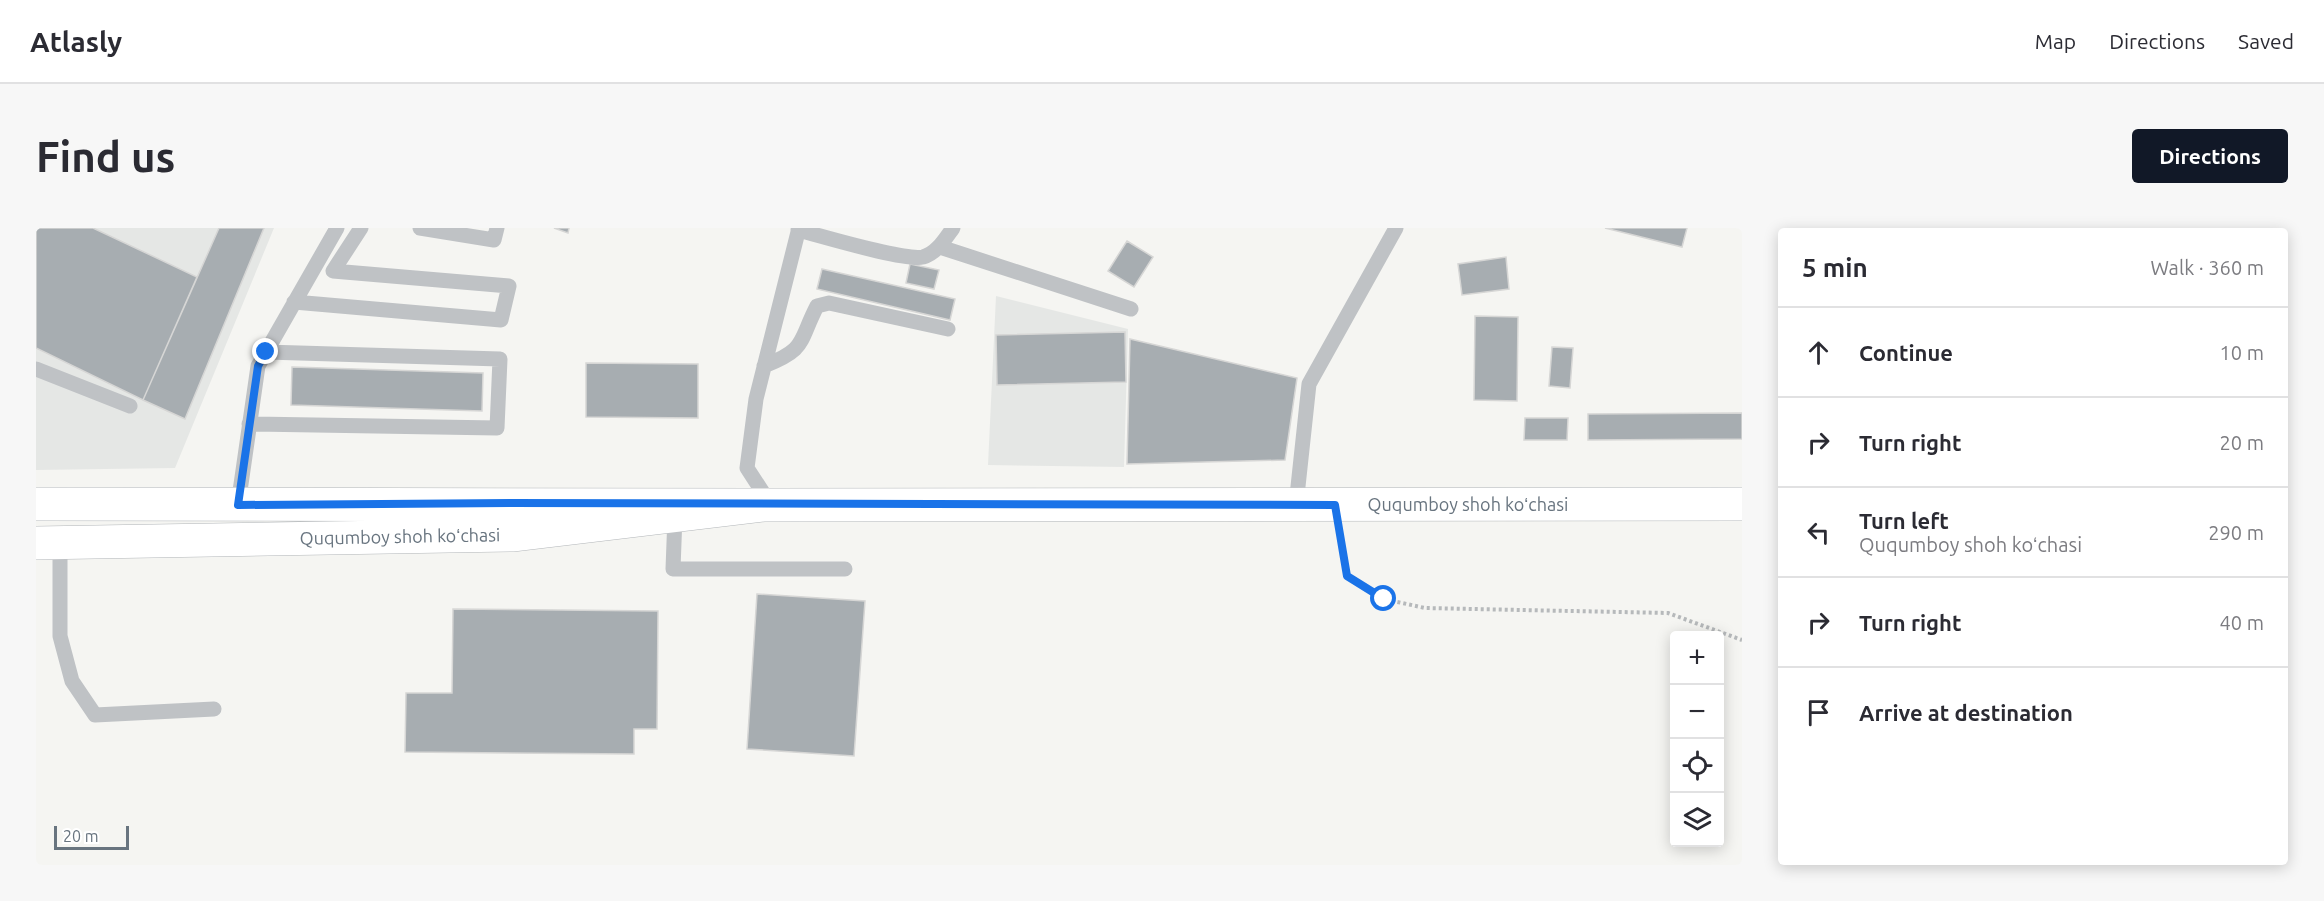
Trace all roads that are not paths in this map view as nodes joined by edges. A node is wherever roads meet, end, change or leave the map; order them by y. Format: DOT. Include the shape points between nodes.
graph roads {
  1 [pos="337,228"];
  2 [pos="361,228"];
  3 [pos="420,228"];
  4 [pos="497,228"];
  5 [pos="953,228"];
  6 [pos="1396,228"];
  7 [pos="799,229"];
  8 [pos="940,247"];
  9 [pos="294,302"];
  10 [pos="1131,309"];
  11 [pos="948,329"];
  12 [pos="266,352"];
  13 [pos="764,366"];
  14 [pos="36,369"];
  15 [pos="130,406"];
  16 [pos="249,424"];
  17 [pos="36,504"];
  18 [pos="1742,504"];
  19 [pos="238,505"];
  20 [pos="767,505"];
  21 [pos="1296,505"];
  22 [pos="675,516"];
  23 [pos="48,543"];
  24 [pos="845,569"];
  25 [pos="214,709"];
  1 -- 9 [label="lane"];
  2 -- 9 [label="lane" via="333,271 509,286 501,320"];
  3 -- 4 [label="lane" via="494,240"];
  5 -- 8 [label="lane"];
  6 -- 21 [label="lane" via="1309,384"];
  7 -- 8 [label="lane" via="890,254 922,257"];
  7 -- 13 [label="lane"];
  8 -- 10 [label="lane"];
  9 -- 12 [label="lane"];
  11 -- 13 [label="lane" via="829,303 817,306 802,345"];
  12 -- 16 [label="lane" via="258,366"];
  12 -- 16 [label="lane" via="500,359 497,428"];
  13 -- 20 [label="lane" via="747,468"];
  14 -- 15 [label="lane"];
  16 -- 19 [label="lane"];
  17 -- 19 [label="main road, Ququmboy shoh koʻchasi"];
  18 -- 21 [label="main road, Ququmboy shoh koʻchasi"];
  19 -- 20 [label="main road, Ququmboy shoh koʻchasi"];
  20 -- 21 [label="main road, Ququmboy shoh koʻchasi"];
  20 -- 22 [label="main road, Ququmboy shoh koʻchasi"];
  22 -- 23 [label="main road, Ququmboy shoh koʻchasi" via="512,535"];
  22 -- 24 [label="lane" via="673,569"];
  23 -- 25 [label="lane" via="60,636 72,681 95,715"];
}
